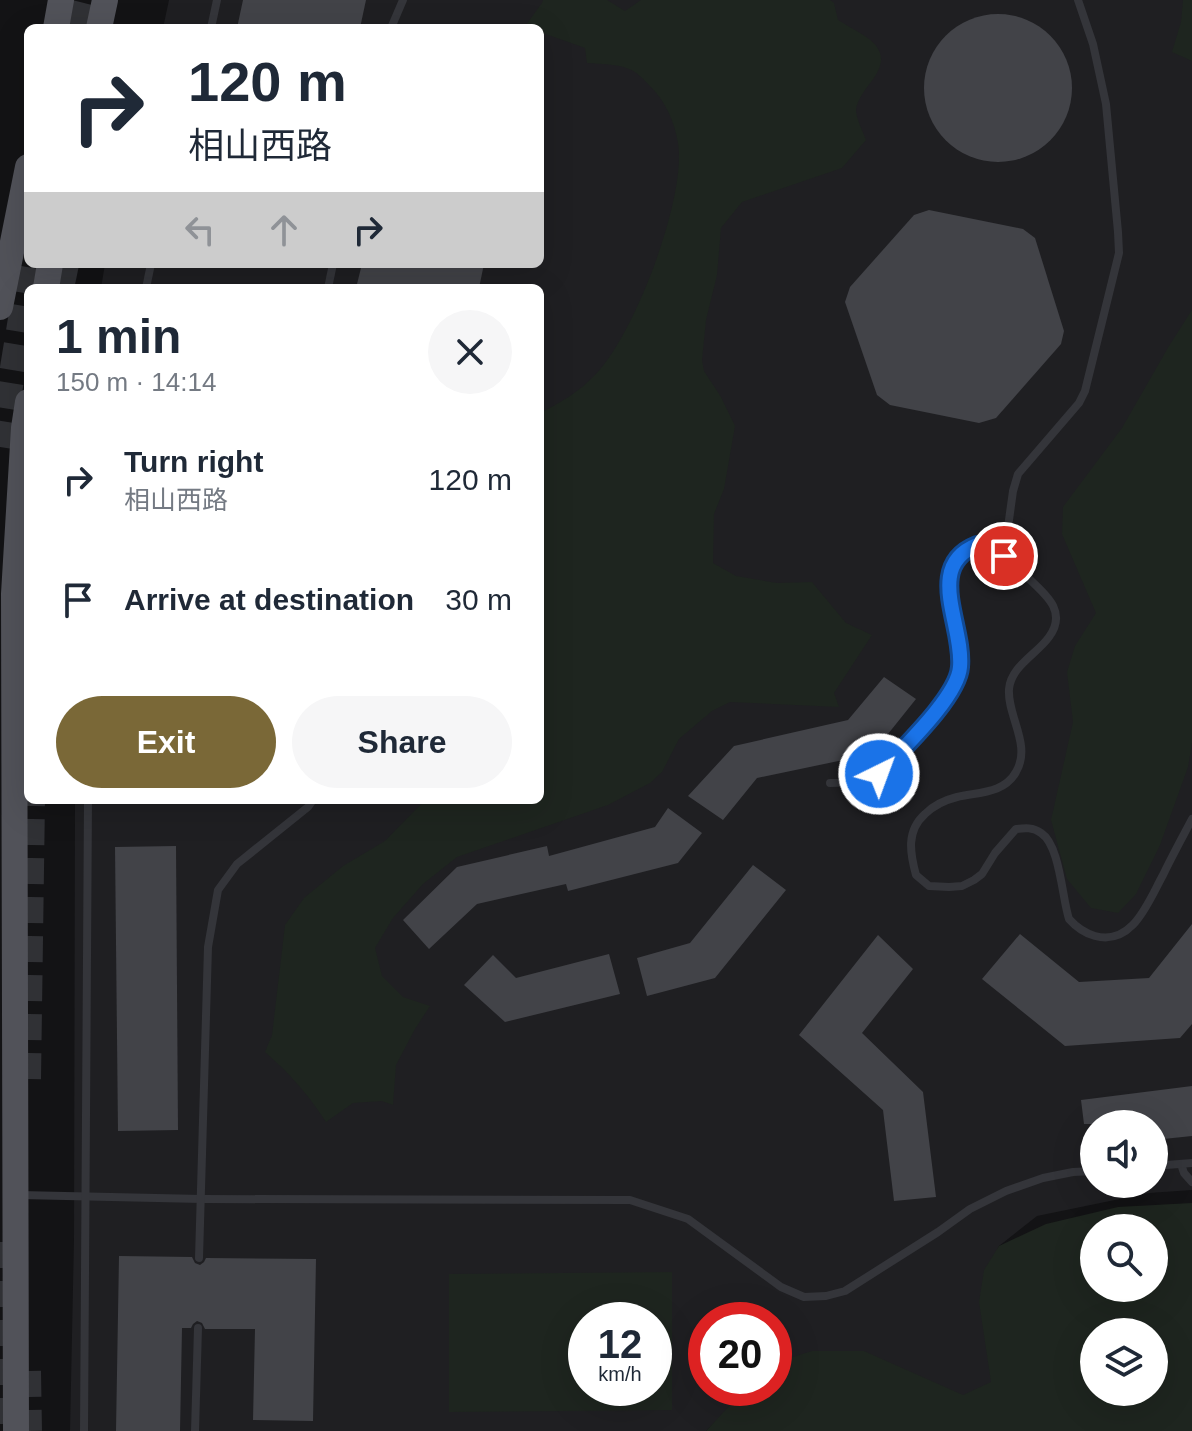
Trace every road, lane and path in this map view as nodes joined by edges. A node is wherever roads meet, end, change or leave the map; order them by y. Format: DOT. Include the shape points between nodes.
graph roads {
  1 [pos="61,0"];
  2 [pos="105,0"];
  3 [pos="217,0"];
  4 [pos="403,0"];
  5 [pos="1078,0"];
  6 [pos="57,24"];
  7 [pos="100,24"];
  8 [pos="212,24"];
  9 [pos="393,24"];
  10 [pos="24,187"];
  11 [pos="0,307"];
  12 [pos="24,428"];
  13 [pos="1004,556"];
  14 [pos="830,783"];
  15 [pos="88,804"];
  16 [pos="310,804"];
  17 [pos="1192,819"];
  18 [pos="1192,1163"];
  19 [pos="1181,1164"];
  20 [pos="1168,1165"];
  21 [pos="1080,1172"];
  22 [pos="1192,1182"];
  23 [pos="15,1195"];
  24 [pos="86,1197"];
  25 [pos="202,1199"];
  26 [pos="199,1258"];
  27 [pos="198,1328"];
  28 [pos="16,1431"];
  29 [pos="84,1431"];
  30 [pos="195,1431"];
  1 -- 6 [label="main road"];
  2 -- 7 [label="main road"];
  3 -- 8 [label="lane"];
  4 -- 9 [label="lane"];
  5 -- 13 [label="lane" via="1106,104 1119,253 1085,391 1018,474"];
  10 -- 11 [label="main road"];
  12 -- 23 [label="main road" via="14,594"];
  13 -- 14 [label="lane" via="977,545 962,550 953,563 948,578 960,668 946,700 879,774 854,783"];
  13 -- 17 [label="lane" via="1049,596 1056,613 1050,636 1021,665 1009,686 1021,758 1006,783 933,806 919,819 910,850 916,875 929,886 962,886 982,874 1016,829 1030,828 1051,845 1069,919 1088,934 1116,938 1145,909"];
  15 -- 24 [label="lane"];
  16 -- 25 [label="lane" via="237,864 218,890 208,947"];
  18 -- 19 [label="lane"];
  19 -- 20 [label="lane"];
  19 -- 22 [label="lane"];
  21 -- 25 [label="lane" via="1006,1191 845,1291 804,1297 781,1287 688,1219 630,1200"];
  23 -- 24 [label="lane"];
  23 -- 28 [label="main road"];
  24 -- 25 [label="lane"];
  24 -- 29 [label="lane"];
  25 -- 26 [label="lane"];
  27 -- 30 [label="lane"];
}
